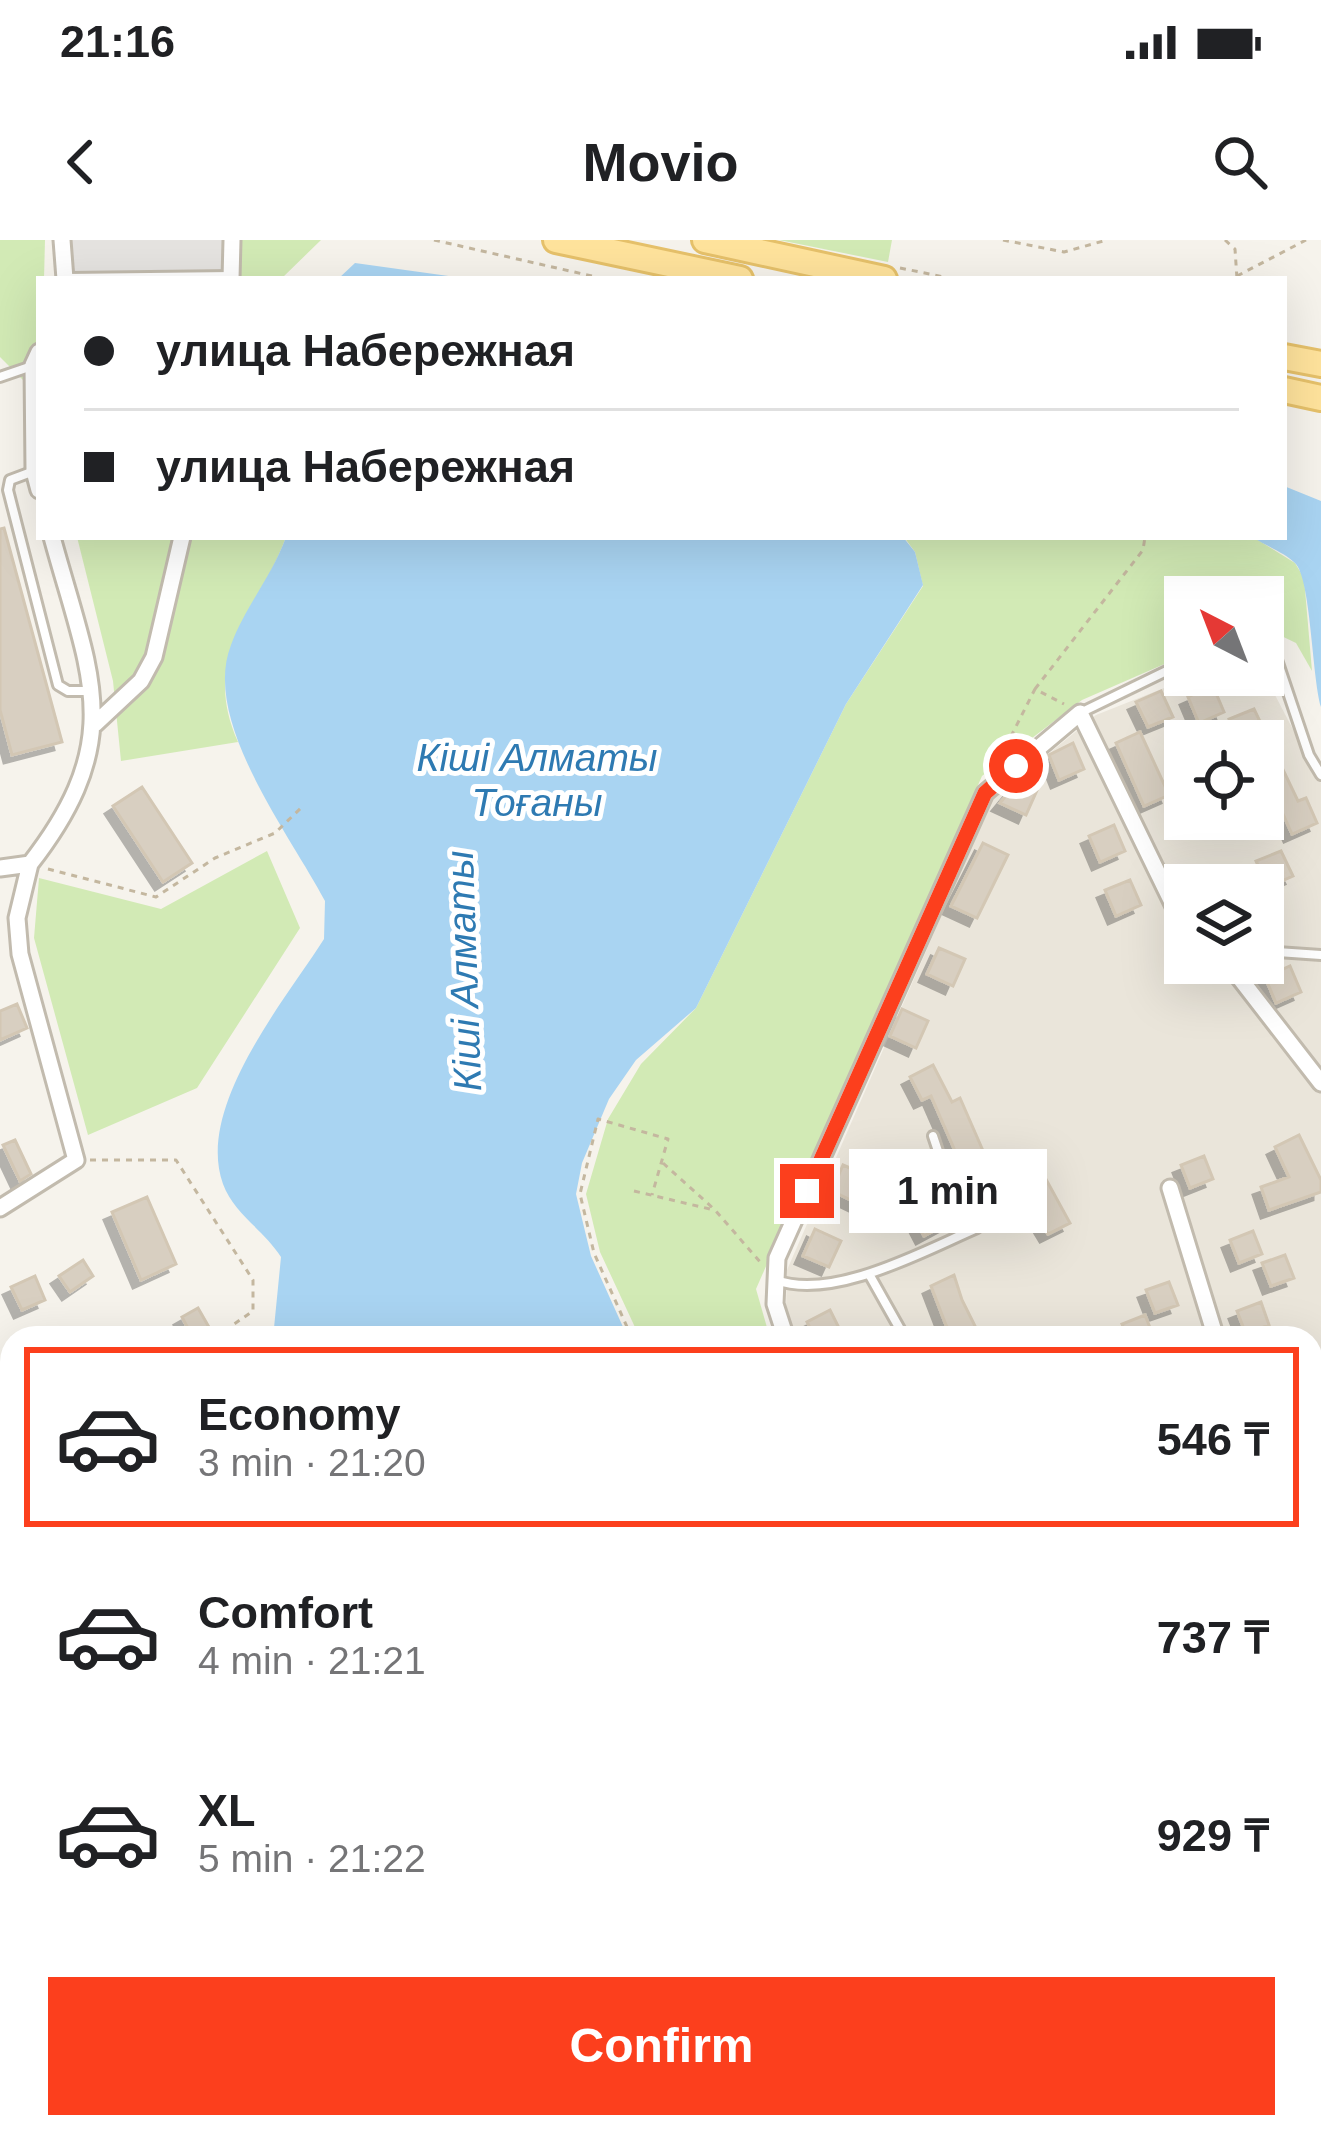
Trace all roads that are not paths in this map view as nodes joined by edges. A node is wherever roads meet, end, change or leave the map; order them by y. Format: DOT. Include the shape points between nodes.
graph roads {
  1 [pos="62,240"];
  2 [pos="232,240"];
  3 [pos="556,240"];
  4 [pos="705,240"];
  5 [pos="65,276"];
  6 [pos="231,276"];
  7 [pos="726,276"];
  8 [pos="870,276"];
  9 [pos="36,358"];
  10 [pos="1287,358"];
  11 [pos="1321,364"];
  12 [pos="0,377"];
  13 [pos="1287,391"];
  14 [pos="1321,398"];
  15 [pos="34,471"];
  16 [pos="36,479"];
  17 [pos="53,540"];
  18 [pos="181,540"];
  19 [pos="1164,672"];
  20 [pos="1284,680"];
  21 [pos="94,691"];
  22 [pos="1081,713"];
  23 [pos="95,724"];
  24 [pos="1321,775"];
  25 [pos="30,864"];
  26 [pos="0,868"];
  27 [pos="1164,885"];
  28 [pos="1284,952"];
  29 [pos="1321,955"];
  30 [pos="1244,984"];
  31 [pos="1321,1083"];
  32 [pos="933,1136"];
  33 [pos="1170,1188"];
  34 [pos="0,1208"];
  35 [pos="869,1274"];
  36 [pos="775,1280"];
  37 [pos="784,1326"];
  38 [pos="898,1326"];
  39 [pos="1212,1326"];
  1 -- 5 [label="street"];
  2 -- 6 [label="street"];
  3 -- 7 [label="main road"];
  4 -- 8 [label="main road"];
  9 -- 12 [label="lane"];
  9 -- 15 [label="street"];
  10 -- 11 [label="main road"];
  13 -- 14 [label="main road"];
  15 -- 16 [label="street"];
  15 -- 21 [label="lane" via="10,480 8,490 58,685"];
  17 -- 21 [label="street"];
  18 -- 23 [label="street" via="154,658"];
  19 -- 22 [label="lane"];
  20 -- 24 [label="lane"];
  21 -- 23 [label="street"];
  22 -- 27 [label="street"];
  22 -- 36 [label="street" via="985,793 777,1258"];
  23 -- 25 [label="street" via="84,781"];
  25 -- 26 [label="street"];
  25 -- 34 [label="street" via="17,918 20,954 76,1160"];
  28 -- 29 [label="lane"];
  30 -- 31 [label="street"];
  32 -- 35 [label="lane" via="977,1228"];
  33 -- 39 [label="street"];
  35 -- 36 [label="lane" via="796,1288"];
  35 -- 38 [label="lane"];
  36 -- 37 [label="street"];
}
